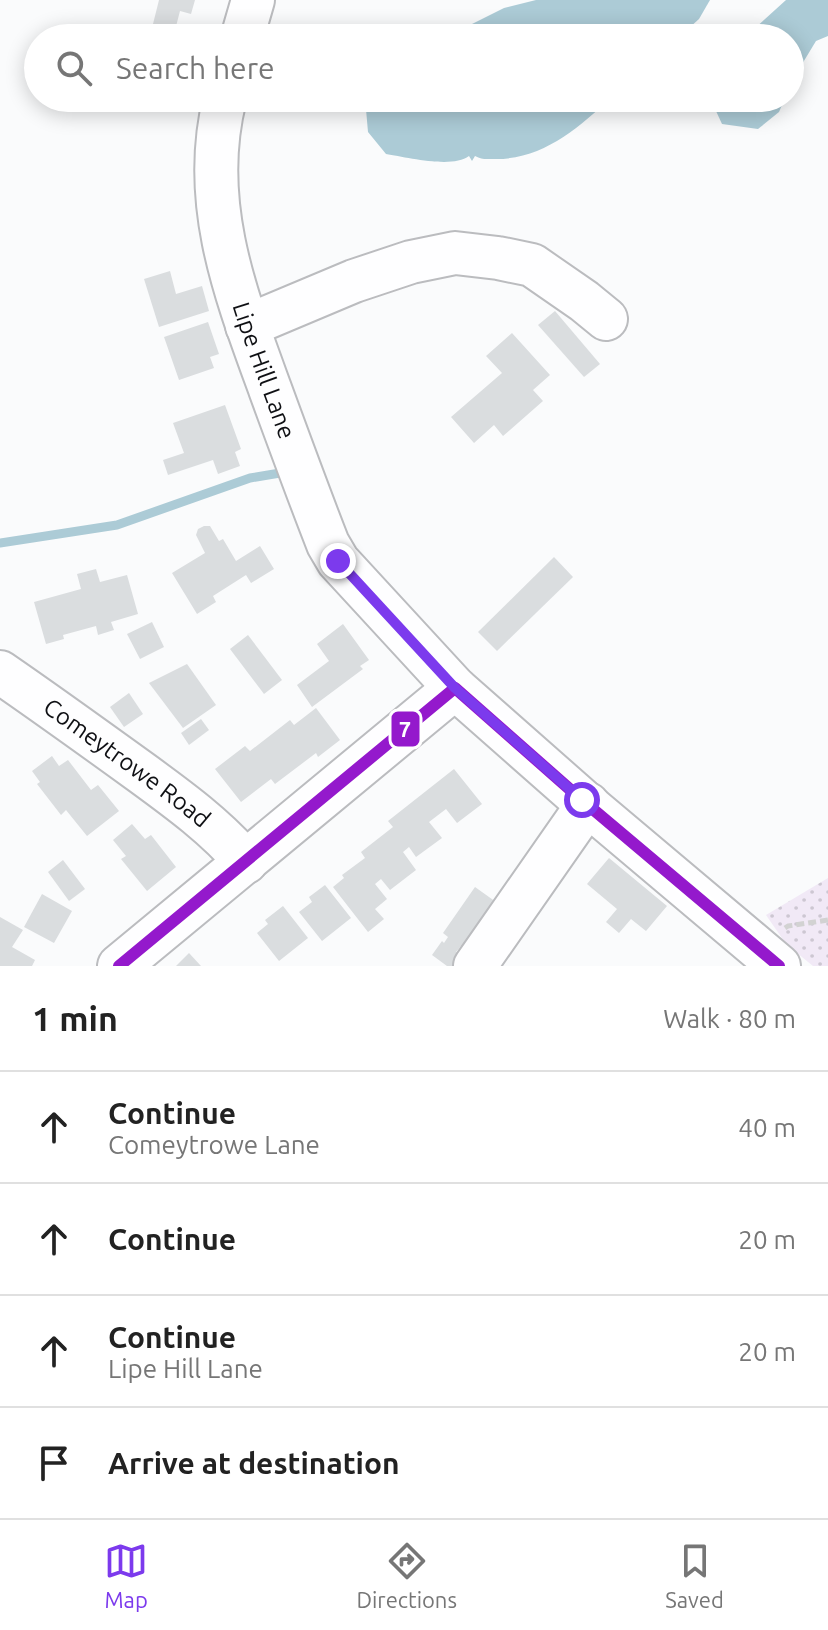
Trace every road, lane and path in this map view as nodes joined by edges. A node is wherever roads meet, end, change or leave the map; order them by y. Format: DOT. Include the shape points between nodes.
graph roads {
  1 [pos="253,0"];
  2 [pos="246,24"];
  3 [pos="222,112"];
  4 [pos="606,319"];
  5 [pos="247,326"];
  6 [pos="0,672"];
  7 [pos="455,688"];
  8 [pos="588,804"];
  9 [pos="246,862"];
  10 [pos="119,966"];
  11 [pos="475,966"];
  12 [pos="779,966"];
  1 -- 2 [label="street"];
  3 -- 5 [label="street, Lipe Hill Lane" via="214,159 216,200"];
  4 -- 5 [label="street" via="532,265 455,253 354,281"];
  5 -- 7 [label="street, Lipe Hill Lane" via="328,544"];
  6 -- 9 [label="street, Comeytrowe Road" via="176,799"];
  7 -- 8 [label="street, Lipe Hill Lane"];
  7 -- 9 [label="street"];
  8 -- 11 [label="street"];
  8 -- 12 [label="street, Lipe Hill Lane"];
  9 -- 10 [label="street"];
}
